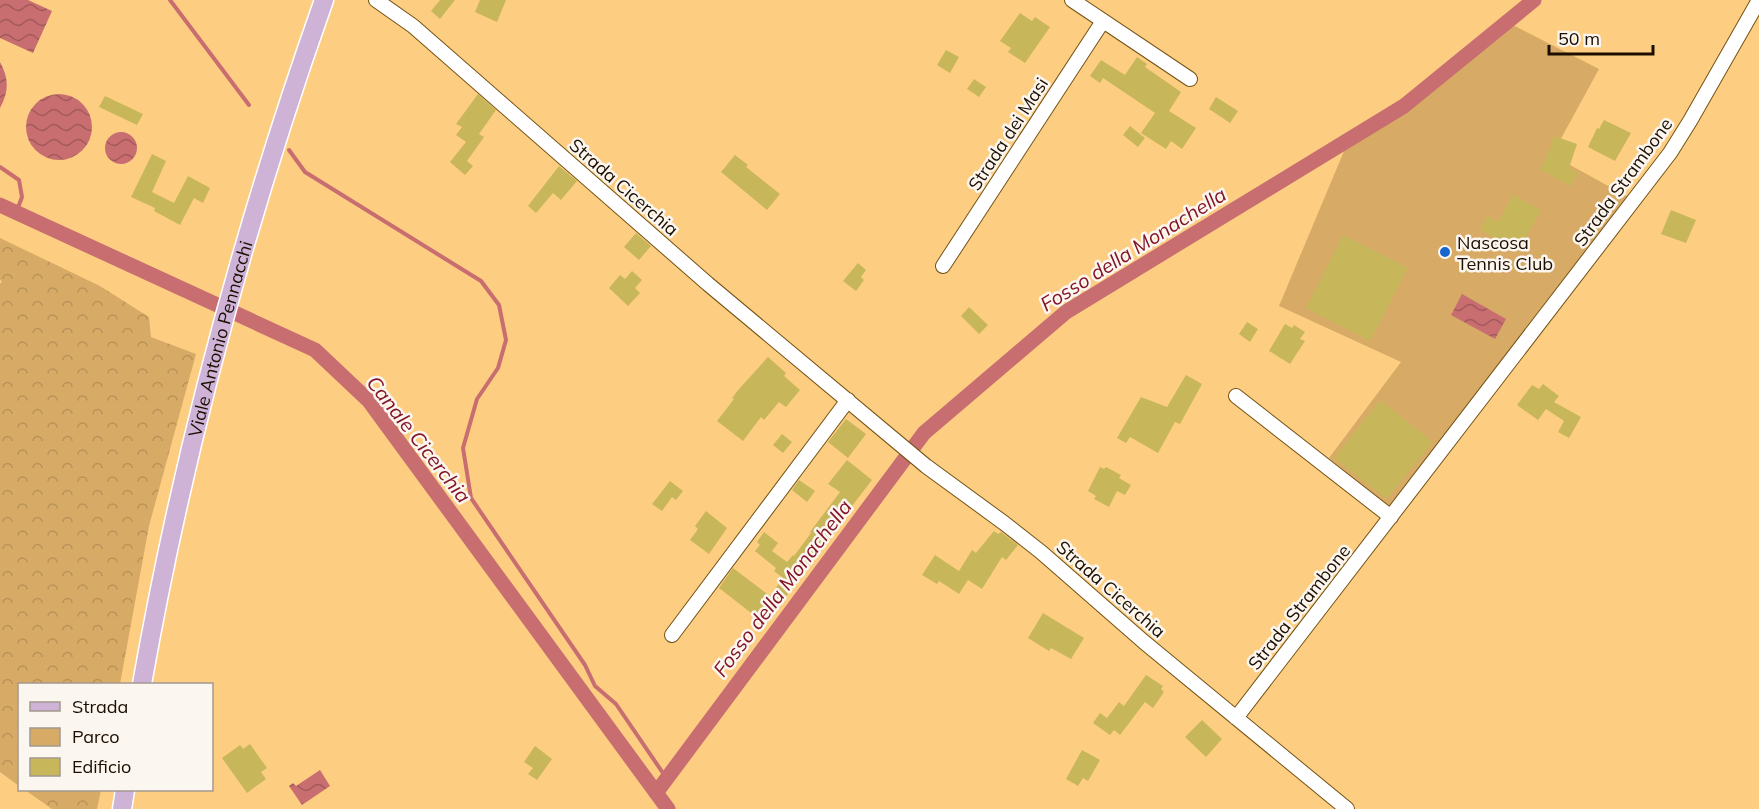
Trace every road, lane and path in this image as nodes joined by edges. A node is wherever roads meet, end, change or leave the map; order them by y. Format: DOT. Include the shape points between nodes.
graph roads {
  1 [pos="324,0"];
  2 [pos="376,0"];
  3 [pos="1072,0"];
  4 [pos="1759,0"];
  5 [pos="1102,21"];
  6 [pos="1190,79"];
  7 [pos="943,266"];
  8 [pos="1236,396"];
  9 [pos="848,400"];
  10 [pos="1391,517"];
  11 [pos="672,635"];
  12 [pos="142,683"];
  13 [pos="1236,718"];
  14 [pos="125,791"];
  15 [pos="122,809"];
  16 [pos="1347,809"];
  1 -- 12 [label="main road, Viale Antonio Pennacchi" via="233,281 170,542"];
  2 -- 9 [label="street, Strada Cicerchia" via="413,26 708,285"];
  3 -- 5 [label="street"];
  4 -- 10 [label="street, Strada Strambone" via="1670,153"];
  5 -- 6 [label="street"];
  5 -- 7 [label="street, Strada dei Masi"];
  8 -- 10 [label="street"];
  9 -- 11 [label="street"];
  9 -- 13 [label="street, Strada Cicerchia" via="926,466 1041,552"];
  10 -- 13 [label="street, Strada Strambone"];
  13 -- 16 [label="street, Strada Cicerchia"];
  14 -- 15 [label="main road"];
}
